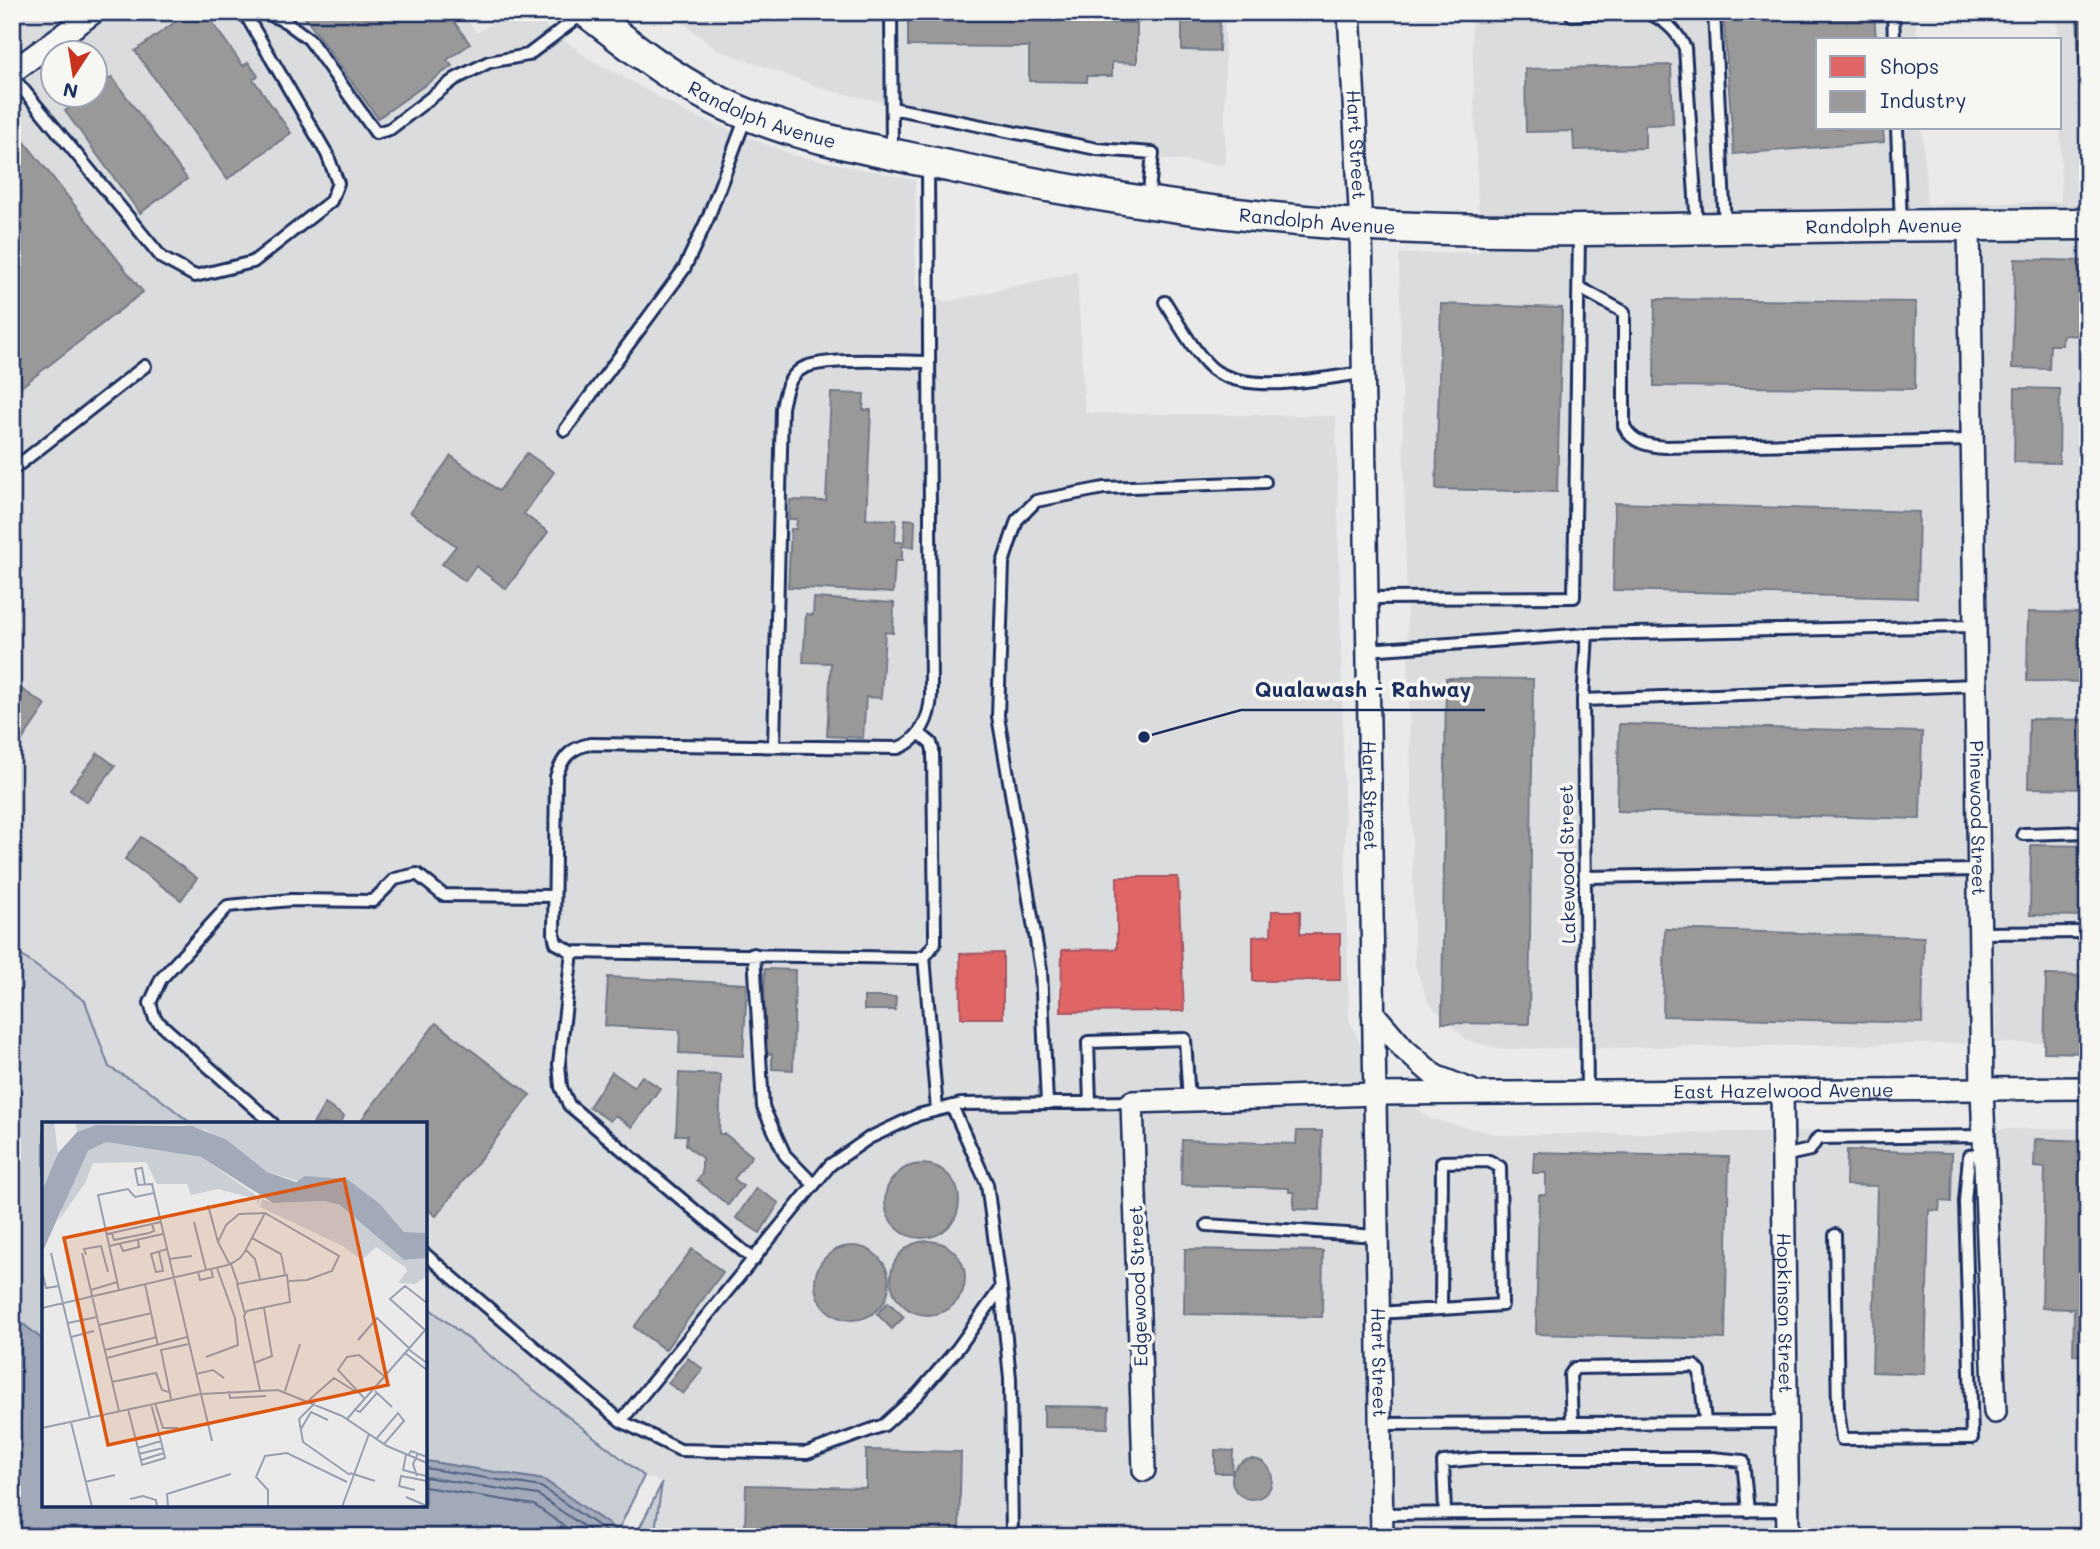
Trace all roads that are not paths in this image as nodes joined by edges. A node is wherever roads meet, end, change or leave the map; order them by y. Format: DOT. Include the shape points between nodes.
graph roads {
  1 [pos="94,12"];
  2 [pos="244,12"];
  3 [pos="264,12"];
  4 [pos="586,12"];
  5 [pos="891,12"];
  6 [pos="1349,12"];
  7 [pos="1632,12"];
  8 [pos="1646,12"];
  9 [pos="1714,12"];
  10 [pos="1893,12"];
  11 [pos="1572,15"];
  12 [pos="1894,38"];
  13 [pos="12,74"];
  14 [pos="892,108"];
  15 [pos="747,114"];
  16 [pos="1897,130"];
  17 [pos="892,154"];
  18 [pos="928,162"];
  19 [pos="1148,204"];
  20 [pos="2088,224"];
  21 [pos="1969,225"];
  22 [pos="1361,226"];
  23 [pos="1901,226"];
  24 [pos="1711,229"];
  25 [pos="1579,230"];
  26 [pos="1580,288"];
  27 [pos="1165,302"];
  28 [pos="929,362"];
  29 [pos="145,366"];
  30 [pos="1363,373"];
  31 [pos="565,430"];
  32 [pos="1972,440"];
  33 [pos="12,470"];
  34 [pos="1265,482"];
  35 [pos="1367,598"];
  36 [pos="1975,626"];
  37 [pos="1587,634"];
  38 [pos="1367,650"];
  39 [pos="1976,685"];
  40 [pos="1584,699"];
  41 [pos="919,733"];
  42 [pos="774,746"];
  43 [pos="2088,832"];
  44 [pos="2023,834"];
  45 [pos="1978,870"];
  46 [pos="1585,877"];
  47 [pos="554,896"];
  48 [pos="2088,932"];
  49 [pos="1979,933"];
  50 [pos="572,952"];
  51 [pos="754,954"];
  52 [pos="925,956"];
  53 [pos="1373,1013"];
  54 [pos="2088,1087"];
  55 [pos="1982,1089"];
  56 [pos="1783,1091"];
  57 [pos="1587,1093"];
  58 [pos="1375,1094"];
  59 [pos="1482,1094"];
  60 [pos="1189,1101"];
  61 [pos="1132,1102"];
  62 [pos="1047,1103"];
  63 [pos="1090,1103"];
  64 [pos="951,1107"];
  65 [pos="937,1110"];
  66 [pos="271,1122"];
  67 [pos="1985,1144"];
  68 [pos="1783,1156"];
  69 [pos="814,1185"];
  70 [pos="1208,1225"];
  71 [pos="1835,1235"];
  72 [pos="1377,1236"];
  73 [pos="427,1256"];
  74 [pos="754,1260"];
  75 [pos="1001,1288"];
  76 [pos="1441,1309"];
  77 [pos="1378,1313"];
  78 [pos="1995,1412"];
  79 [pos="621,1420"];
  80 [pos="1705,1422"];
  81 [pos="1787,1422"];
  82 [pos="1572,1423"];
  83 [pos="1380,1424"];
  84 [pos="1144,1470"];
  85 [pos="1788,1510"];
  86 [pos="1748,1511"];
  87 [pos="1445,1513"];
  88 [pos="1382,1514"];
  89 [pos="1012,1537"];
  90 [pos="1382,1537"];
  91 [pos="1788,1537"];
  1 -- 13 [label="street"];
  2 -- 13 [label="lane" via="327,154 338,183 331,201 253,262 195,276 162,258"];
  3 -- 4 [label="lane" via="309,39 376,133 390,129 455,79 489,62 528,55"];
  4 -- 15 [label="main road, Randolph Avenue" via="674,77"];
  5 -- 14 [label="lane"];
  6 -- 22 [label="street, Hart Street"];
  7 -- 11 [label="lane"];
  8 -- 24 [label="lane" via="1665,20 1685,48"];
  9 -- 24 [label="lane"];
  10 -- 12 [label="lane"];
  14 -- 17 [label="lane"];
  14 -- 19 [label="lane" via="1097,149 1153,153"];
  15 -- 17 [label="main road, Randolph Avenue"];
  15 -- 31 [label="lane" via="695,250"];
  16 -- 23 [label="lane"];
  17 -- 18 [label="main road, Randolph Avenue"];
  18 -- 19 [label="main road, Randolph Avenue"];
  18 -- 28 [label="lane"];
  19 -- 22 [label="main road, Randolph Avenue"];
  20 -- 21 [label="main road, Randolph Avenue"];
  21 -- 23 [label="main road, Randolph Avenue"];
  21 -- 32 [label="street, Pinewood Street"];
  22 -- 25 [label="main road, Randolph Avenue"];
  22 -- 30 [label="street, Hart Street"];
  23 -- 24 [label="main road, Randolph Avenue"];
  24 -- 25 [label="main road, Randolph Avenue"];
  25 -- 26 [label="lane"];
  26 -- 32 [label="lane" via="1624,312 1624,426 1628,435 1643,443 1667,447"];
  26 -- 35 [label="lane" via="1574,597"];
  27 -- 30 [label="lane" via="1193,346 1216,371 1233,378 1260,384"];
  28 -- 41 [label="lane" via="931,709"];
  28 -- 42 [label="lane" via="817,363 799,371 789,384 782,408"];
  29 -- 33 [label="lane"];
  30 -- 35 [label="street, Hart Street"];
  32 -- 36 [label="street, Pinewood Street"];
  34 -- 62 [label="lane" via="1104,488 1035,501 1017,520 1003,563 998,716 1041,970"];
  35 -- 38 [label="street, Hart Street"];
  36 -- 37 [label="lane"];
  36 -- 39 [label="street, Pinewood Street"];
  37 -- 38 [label="lane"];
  37 -- 40 [label="lane, Lakewood Street"];
  38 -- 53 [label="street, Hart Street"];
  39 -- 40 [label="lane"];
  39 -- 45 [label="street, Pinewood Street"];
  40 -- 46 [label="lane, Lakewood Street"];
  41 -- 42 [label="lane" via="898,748"];
  41 -- 52 [label="lane" via="933,750 935,935"];
  42 -- 47 [label="lane" via="590,744 569,752 556,777"];
  43 -- 44 [label="lane"];
  45 -- 46 [label="lane"];
  45 -- 49 [label="street, Pinewood Street"];
  46 -- 57 [label="lane, Lakewood Street"];
  47 -- 50 [label="lane" via="556,943"];
  47 -- 66 [label="lane" via="443,895 417,874 395,878 373,901 291,900 228,906 161,979 150,1003 163,1027"];
  48 -- 49 [label="lane"];
  49 -- 55 [label="street, Pinewood Street"];
  50 -- 51 [label="lane"];
  50 -- 74 [label="lane" via="559,1065 569,1105"];
  51 -- 52 [label="lane"];
  51 -- 69 [label="lane" via="762,1107 785,1155"];
  52 -- 65 [label="lane"];
  53 -- 58 [label="street, Hart Street"];
  53 -- 59 [label="street, East Hazelwood Avenue" via="1435,1076"];
  54 -- 55 [label="street, East Hazelwood Avenue"];
  55 -- 56 [label="street, East Hazelwood Avenue"];
  55 -- 67 [label="street, Pinewood Street"];
  56 -- 57 [label="street, East Hazelwood Avenue"];
  56 -- 68 [label="street, Hopkinson Street"];
  57 -- 59 [label="street, East Hazelwood Avenue"];
  58 -- 59 [label="street, East Hazelwood Avenue"];
  58 -- 60 [label="street, East Hazelwood Avenue"];
  58 -- 72 [label="street, Hart Street"];
  60 -- 61 [label="street, East Hazelwood Avenue"];
  60 -- 63 [label="lane" via="1185,1039 1088,1042"];
  61 -- 63 [label="lane"];
  61 -- 84 [label="street, Edgewood Street"];
  62 -- 63 [label="lane"];
  62 -- 64 [label="lane"];
  64 -- 65 [label="lane"];
  64 -- 75 [label="lane" via="987,1184"];
  65 -- 69 [label="lane" via="869,1138 830,1165"];
  67 -- 68 [label="lane" via="1818,1138 1810,1150"];
  67 -- 71 [label="lane" via="1969,1156 1965,1202 1972,1438 1842,1439"];
  67 -- 78 [label="street, Pinewood Street"];
  68 -- 81 [label="street, Hopkinson Street"];
  69 -- 74 [label="lane"];
  70 -- 72 [label="lane"];
  72 -- 77 [label="street, Hart Street"];
  73 -- 79 [label="lane"];
  74 -- 79 [label="lane"];
  75 -- 79 [label="lane" via="958,1348 884,1425 807,1453 680,1450"];
  75 -- 89 [label="lane" via="1010,1378"];
  76 -- 76 [label="lane" via="1502,1305 1500,1167 1489,1161 1442,1162"];
  76 -- 77 [label="lane"];
  77 -- 83 [label="street, Hart Street"];
  80 -- 81 [label="lane"];
  80 -- 82 [label="lane"];
  80 -- 82 [label="lane" via="1700,1372 1695,1366 1575,1368 1570,1375"];
  81 -- 85 [label="street, Hopkinson Street"];
  82 -- 83 [label="lane"];
  83 -- 88 [label="street, Hart Street"];
  85 -- 86 [label="lane"];
  85 -- 91 [label="street, Hopkinson Street"];
  86 -- 87 [label="lane"];
  86 -- 87 [label="lane" via="1743,1461 1484,1458 1443,1462"];
  87 -- 88 [label="lane"];
  88 -- 90 [label="street, Hart Street"];
}
